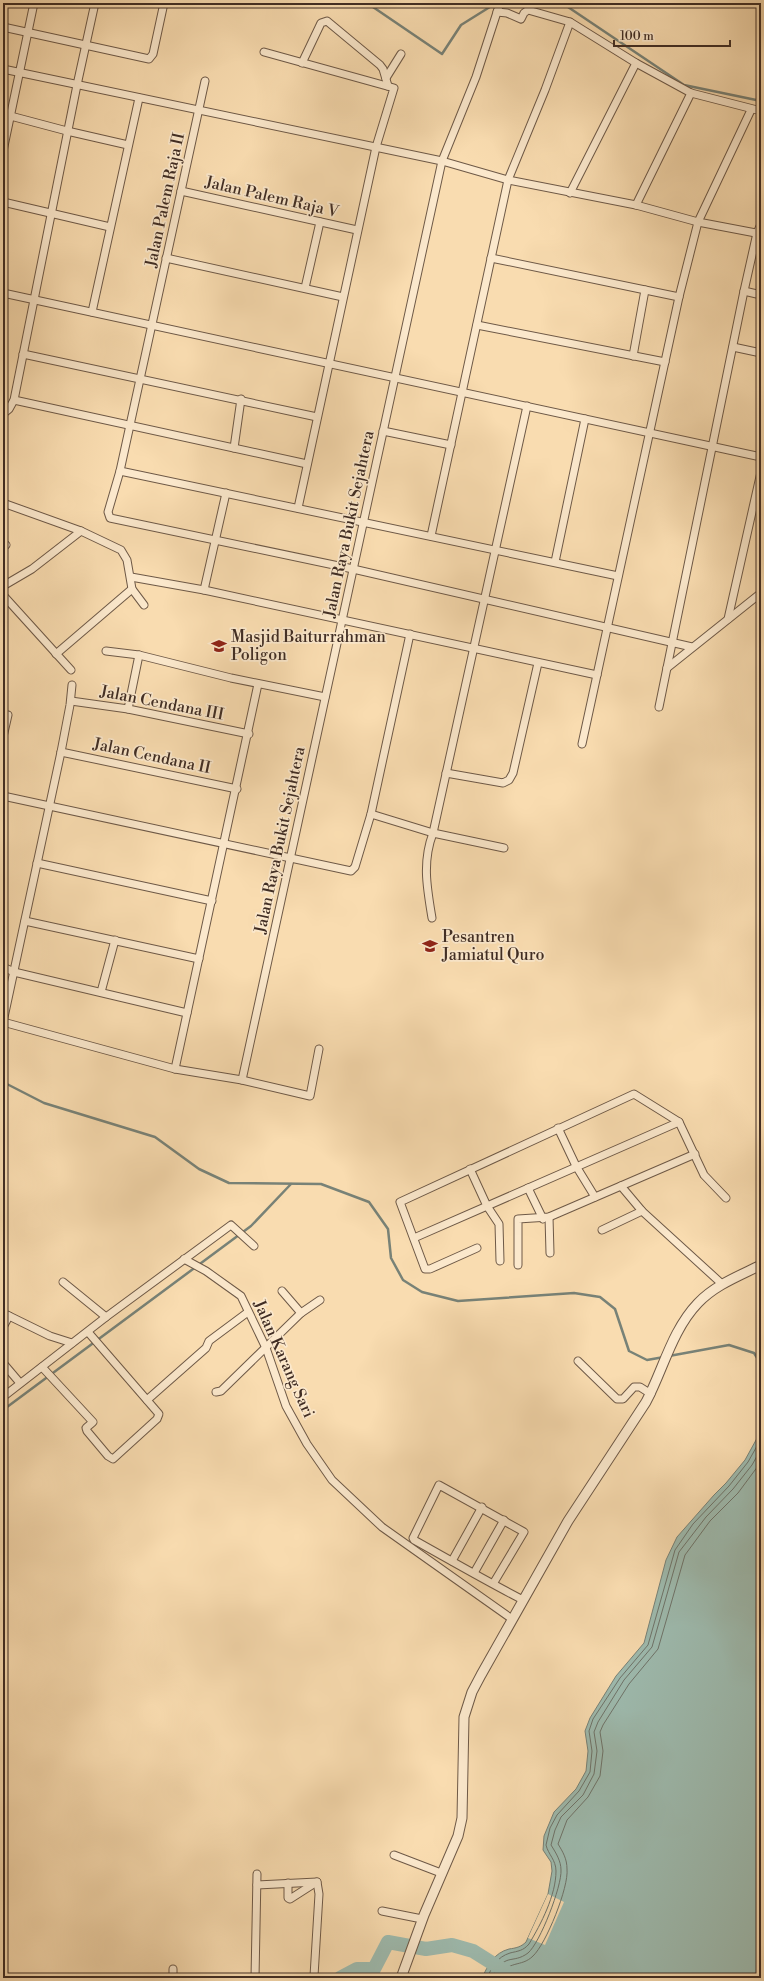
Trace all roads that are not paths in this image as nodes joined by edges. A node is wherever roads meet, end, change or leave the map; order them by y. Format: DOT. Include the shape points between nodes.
graph roads {
  1 [pos="34,3"];
  2 [pos="95,3"];
  3 [pos="164,3"];
  4 [pos="499,7"];
  5 [pos="570,22"];
  6 [pos="3,27"];
  7 [pos="28,32"];
  8 [pos="86,44"];
  9 [pos="264,52"];
  10 [pos="401,54"];
  11 [pos="636,62"];
  12 [pos="302,63"];
  13 [pos="3,69"];
  14 [pos="19,73"];
  15 [pos="386,78"];
  16 [pos="205,81"];
  17 [pos="77,85"];
  18 [pos="388,86"];
  19 [pos="691,93"];
  20 [pos="138,98"];
  21 [pos="199,110"];
  22 [pos="751,110"];
  23 [pos="761,111"];
  24 [pos="7,115"];
  25 [pos="68,131"];
  26 [pos="128,145"];
  27 [pos="376,147"];
  28 [pos="3,151"];
  29 [pos="442,161"];
  30 [pos="508,180"];
  31 [pos="181,191"];
  32 [pos="570,193"];
  33 [pos="3,202"];
  34 [pos="636,205"];
  35 [pos="52,214"];
  36 [pos="320,222"];
  37 [pos="698,222"];
  38 [pos="761,224"];
  39 [pos="110,227"];
  40 [pos="357,230"];
  41 [pos="759,233"];
  42 [pos="166,258"];
  43 [pos="491,258"];
  44 [pos="305,288"];
  45 [pos="645,290"];
  46 [pos="744,291"];
  47 [pos="3,293"];
  48 [pos="761,295"];
  49 [pos="343,297"];
  50 [pos="679,297"];
  51 [pos="35,300"];
  52 [pos="92,312"];
  53 [pos="152,325"];
  54 [pos="477,325"];
  55 [pos="733,347"];
  56 [pos="761,353"];
  57 [pos="23,354"];
  58 [pos="633,356"];
  59 [pos="664,362"];
  60 [pos="328,363"];
  61 [pos="395,377"];
  62 [pos="140,379"];
  63 [pos="462,392"];
  64 [pos="14,400"];
  65 [pos="241,400"];
  66 [pos="527,406"];
  67 [pos="3,414"];
  68 [pos="317,417"];
  69 [pos="585,419"];
  70 [pos="130,425"];
  71 [pos="383,431"];
  72 [pos="649,433"];
  73 [pos="451,445"];
  74 [pos="712,446"];
  75 [pos="234,448"];
  76 [pos="761,457"];
  77 [pos="307,464"];
  78 [pos="120,471"];
  79 [pos="761,472"];
  80 [pos="226,493"];
  81 [pos="3,504"];
  82 [pos="298,508"];
  83 [pos="363,522"];
  84 [pos="81,531"];
  85 [pos="431,536"];
  86 [pos="216,540"];
  87 [pos="495,550"];
  88 [pos="555,562"];
  89 [pos="353,569"];
  90 [pos="618,576"];
  91 [pos="131,577"];
  92 [pos="3,586"];
  93 [pos="132,589"];
  94 [pos="204,590"];
  95 [pos="761,593"];
  96 [pos="3,595"];
  97 [pos="484,600"];
  98 [pos="144,605"];
  99 [pos="728,619"];
  100 [pos="342,620"];
  101 [pos="607,628"];
  102 [pos="410,634"];
  103 [pos="672,643"];
  104 [pos="692,647"];
  105 [pos="473,648"];
  106 [pos="106,652"];
  107 [pos="56,654"];
  108 [pos="138,655"];
  109 [pos="538,662"];
  110 [pos="667,668"];
  111 [pos="71,670"];
  112 [pos="597,675"];
  113 [pos="258,684"];
  114 [pos="72,685"];
  115 [pos="325,697"];
  116 [pos="71,701"];
  117 [pos="659,707"];
  118 [pos="128,709"];
  119 [pos="8,715"];
  120 [pos="249,734"];
  121 [pos="3,737"];
  122 [pos="582,744"];
  123 [pos="61,752"];
  124 [pos="446,773"];
  125 [pos="237,789"];
  126 [pos="3,796"];
  127 [pos="49,806"];
  128 [pos="371,814"];
  129 [pos="433,833"];
  130 [pos="224,844"];
  131 [pos="504,848"];
  132 [pos="290,858"];
  133 [pos="37,863"];
  134 [pos="212,901"];
  135 [pos="432,918"];
  136 [pos="25,921"];
  137 [pos="115,940"];
  138 [pos="199,959"];
  139 [pos="3,967"];
  140 [pos="14,972"];
  141 [pos="101,992"];
  142 [pos="187,1013"];
  143 [pos="3,1022"];
  144 [pos="319,1049"];
  145 [pos="175,1069"];
  146 [pos="242,1080"];
  147 [pos="679,1122"];
  148 [pos="558,1128"];
  149 [pos="695,1154"];
  150 [pos="576,1166"];
  151 [pos="470,1169"];
  152 [pos="621,1186"];
  153 [pos="528,1188"];
  154 [pos="595,1197"];
  155 [pos="726,1198"];
  156 [pos="487,1206"];
  157 [pos="642,1211"];
  158 [pos="546,1218"];
  159 [pos="602,1230"];
  160 [pos="414,1238"];
  161 [pos="254,1246"];
  162 [pos="477,1248"];
  163 [pos="550,1253"];
  164 [pos="184,1259"];
  165 [pos="500,1261"];
  166 [pos="518,1265"];
  167 [pos="761,1265"];
  168 [pos="63,1282"];
  169 [pos="722,1284"];
  170 [pos="282,1291"];
  171 [pos="320,1300"];
  172 [pos="248,1312"];
  173 [pos="301,1313"];
  174 [pos="6,1315"];
  175 [pos="106,1317"];
  176 [pos="3,1327"];
  177 [pos="90,1334"];
  178 [pos="72,1343"];
  179 [pos="266,1348"];
  180 [pos="578,1361"];
  181 [pos="3,1364"];
  182 [pos="44,1369"];
  183 [pos="20,1383"];
  184 [pos="216,1392"];
  185 [pos="651,1394"];
  186 [pos="3,1397"];
  187 [pos="148,1400"];
  188 [pos="482,1507"];
  189 [pos="504,1520"];
  190 [pos="452,1561"];
  191 [pos="474,1573"];
  192 [pos="493,1584"];
  193 [pos="523,1600"];
  194 [pos="512,1619"];
  195 [pos="394,1855"];
  196 [pos="441,1873"];
  197 [pos="257,1874"];
  198 [pos="317,1882"];
  199 [pos="288,1883"];
  200 [pos="257,1885"];
  201 [pos="382,1911"];
  202 [pos="422,1919"];
  203 [pos="173,1969"];
  204 [pos="314,1976"];
  205 [pos="173,1978"];
  206 [pos="256,1978"];
  207 [pos="401,1978"];
  1 -- 7 [label="street"];
  2 -- 8 [label="street"];
  3 -- 8 [label="street" via="153,54 149,59"];
  4 -- 5 [label="street" via="521,19 528,10"];
  4 -- 29 [label="street, Jalan Raya Bukit Sejahtera" via="476,77"];
  5 -- 11 [label="street"];
  5 -- 30 [label="street"];
  6 -- 7 [label="street"];
  7 -- 8 [label="street"];
  7 -- 14 [label="street"];
  8 -- 17 [label="street"];
  9 -- 12 [label="street"];
  10 -- 15 [label="street"];
  11 -- 19 [label="street"];
  11 -- 32 [label="street"];
  12 -- 15 [label="street" via="321,23 327,21 380,65"];
  12 -- 18 [label="street"];
  13 -- 14 [label="street"];
  14 -- 17 [label="street"];
  14 -- 24 [label="street"];
  15 -- 18 [label="street"];
  16 -- 21 [label="street, Jalan Palem Raja II"];
  17 -- 20 [label="street"];
  17 -- 25 [label="street"];
  18 -- 27 [label="street" via="394,88"];
  19 -- 22 [label="street"];
  19 -- 34 [label="street"];
  20 -- 21 [label="street"];
  20 -- 26 [label="street"];
  21 -- 27 [label="street"];
  21 -- 31 [label="street, Jalan Palem Raja II"];
  22 -- 23 [label="street"];
  22 -- 37 [label="street"];
  24 -- 25 [label="street"];
  24 -- 28 [label="street"];
  25 -- 26 [label="street"];
  25 -- 35 [label="street"];
  26 -- 39 [label="street"];
  27 -- 29 [label="street"];
  27 -- 40 [label="street"];
  29 -- 30 [label="street"];
  29 -- 61 [label="street, Jalan Raya Bukit Sejahtera"];
  30 -- 32 [label="street"];
  30 -- 43 [label="street"];
  31 -- 36 [label="street, Jalan Palem Raja V"];
  31 -- 42 [label="street, Jalan Palem Raja II"];
  32 -- 34 [label="street"];
  33 -- 35 [label="street"];
  34 -- 37 [label="street"];
  35 -- 39 [label="street"];
  35 -- 51 [label="street"];
  36 -- 40 [label="street, Jalan Palem Raja V"];
  36 -- 44 [label="street"];
  37 -- 41 [label="street"];
  37 -- 50 [label="street"];
  38 -- 41 [label="street"];
  39 -- 52 [label="street"];
  40 -- 49 [label="street"];
  41 -- 46 [label="street"];
  42 -- 44 [label="street"];
  42 -- 53 [label="street, Jalan Palem Raja II"];
  43 -- 45 [label="street"];
  43 -- 54 [label="street"];
  44 -- 49 [label="street"];
  45 -- 50 [label="street"];
  45 -- 58 [label="street"];
  46 -- 48 [label="street"];
  46 -- 55 [label="street"];
  47 -- 51 [label="street"];
  49 -- 60 [label="street"];
  50 -- 59 [label="street"];
  51 -- 52 [label="street"];
  51 -- 57 [label="street"];
  52 -- 53 [label="street"];
  53 -- 60 [label="street"];
  53 -- 62 [label="street, Jalan Palem Raja II"];
  54 -- 58 [label="street"];
  54 -- 63 [label="street"];
  55 -- 56 [label="street"];
  55 -- 74 [label="street"];
  57 -- 62 [label="street"];
  57 -- 64 [label="street"];
  58 -- 59 [label="street"];
  59 -- 72 [label="street"];
  60 -- 61 [label="street"];
  60 -- 68 [label="street"];
  61 -- 63 [label="street"];
  61 -- 71 [label="street, Jalan Raya Bukit Sejahtera"];
  62 -- 65 [label="street"];
  62 -- 70 [label="street, Jalan Palem Raja II"];
  63 -- 66 [label="street"];
  63 -- 73 [label="street"];
  64 -- 67 [label="street"];
  64 -- 70 [label="street"];
  65 -- 68 [label="street"];
  65 -- 75 [label="street"];
  66 -- 69 [label="street"];
  66 -- 87 [label="street"];
  68 -- 77 [label="street"];
  69 -- 72 [label="street"];
  69 -- 88 [label="street"];
  70 -- 75 [label="street"];
  70 -- 78 [label="street, Jalan Palem Raja II"];
  71 -- 73 [label="street"];
  71 -- 83 [label="street, Jalan Raya Bukit Sejahtera"];
  72 -- 74 [label="street"];
  72 -- 90 [label="street"];
  73 -- 85 [label="street"];
  74 -- 76 [label="street"];
  74 -- 103 [label="street"];
  75 -- 77 [label="street"];
  77 -- 82 [label="street"];
  78 -- 80 [label="street"];
  78 -- 86 [label="street, Jalan Palem Raja II" via="108,512 110,518"];
  79 -- 99 [label="street"];
  80 -- 82 [label="street"];
  80 -- 86 [label="street"];
  81 -- 84 [label="street"];
  82 -- 83 [label="street"];
  83 -- 85 [label="street"];
  83 -- 89 [label="street, Jalan Raya Bukit Sejahtera"];
  84 -- 91 [label="street" via="120,550 128,560"];
  84 -- 92 [label="street" via="32,569"];
  85 -- 87 [label="street"];
  86 -- 89 [label="street"];
  86 -- 94 [label="street"];
  87 -- 88 [label="street"];
  87 -- 97 [label="street"];
  88 -- 90 [label="street"];
  89 -- 97 [label="street"];
  89 -- 100 [label="street, Jalan Raya Bukit Sejahtera"];
  90 -- 101 [label="street"];
  91 -- 93 [label="street"];
  91 -- 94 [label="street"];
  93 -- 98 [label="street"];
  93 -- 107 [label="street"];
  94 -- 100 [label="street"];
  95 -- 99 [label="street"];
  96 -- 107 [label="street"];
  97 -- 101 [label="street"];
  97 -- 105 [label="street"];
  99 -- 104 [label="street"];
  100 -- 102 [label="street"];
  100 -- 115 [label="street, Jalan Raya Bukit Sejahtera"];
  101 -- 103 [label="street"];
  101 -- 112 [label="street"];
  102 -- 105 [label="street"];
  102 -- 128 [label="street"];
  103 -- 104 [label="street"];
  103 -- 110 [label="street"];
  104 -- 110 [label="street"];
  105 -- 109 [label="street"];
  105 -- 124 [label="street"];
  106 -- 108 [label="street"];
  107 -- 111 [label="street"];
  108 -- 113 [label="street"];
  108 -- 118 [label="street"];
  109 -- 112 [label="street"];
  109 -- 124 [label="street" via="513,773 508,780 503,783"];
  110 -- 117 [label="street"];
  112 -- 122 [label="street"];
  113 -- 115 [label="street"];
  113 -- 120 [label="street"];
  114 -- 116 [label="street"];
  115 -- 132 [label="street, Jalan Raya Bukit Sejahtera"];
  116 -- 118 [label="street, Jalan Cendana III"];
  116 -- 123 [label="street"];
  118 -- 120 [label="street, Jalan Cendana III"];
  119 -- 121 [label="street"];
  120 -- 125 [label="street"];
  123 -- 125 [label="street, Jalan Cendana II"];
  123 -- 127 [label="street"];
  124 -- 129 [label="street"];
  125 -- 130 [label="street"];
  126 -- 127 [label="street"];
  127 -- 130 [label="street"];
  127 -- 133 [label="street"];
  128 -- 129 [label="street"];
  128 -- 132 [label="street" via="353,870"];
  129 -- 131 [label="street"];
  129 -- 135 [label="street" via="425,862"];
  130 -- 132 [label="street"];
  130 -- 134 [label="street"];
  132 -- 146 [label="street, Jalan Raya Bukit Sejahtera"];
  133 -- 134 [label="street"];
  133 -- 136 [label="street"];
  134 -- 138 [label="street"];
  136 -- 137 [label="street"];
  136 -- 140 [label="street"];
  137 -- 138 [label="street"];
  137 -- 141 [label="street"];
  138 -- 142 [label="street"];
  139 -- 140 [label="street"];
  140 -- 141 [label="street"];
  140 -- 143 [label="street"];
  141 -- 142 [label="street"];
  142 -- 145 [label="street"];
  143 -- 145 [label="street"];
  144 -- 146 [label="street" via="310,1096"];
  145 -- 146 [label="street"];
  147 -- 148 [label="street" via="635,1094"];
  147 -- 149 [label="street"];
  147 -- 150 [label="street"];
  148 -- 150 [label="street"];
  148 -- 151 [label="street"];
  149 -- 152 [label="street"];
  149 -- 155 [label="street" via="707,1180"];
  150 -- 153 [label="street"];
  150 -- 154 [label="street"];
  151 -- 156 [label="street"];
  151 -- 160 [label="street" via="400,1202"];
  152 -- 154 [label="street"];
  152 -- 157 [label="street"];
  153 -- 156 [label="street"];
  153 -- 158 [label="street"];
  154 -- 158 [label="street"];
  156 -- 160 [label="street"];
  156 -- 165 [label="street" via="499,1225"];
  157 -- 159 [label="street"];
  157 -- 169 [label="street"];
  158 -- 163 [label="street"];
  158 -- 166 [label="street" via="517,1220"];
  160 -- 162 [label="street" via="423,1266 427,1270"];
  161 -- 164 [label="street" via="231,1225"];
  164 -- 172 [label="street, Jalan Karang Sari" via="206,1270 238,1293"];
  164 -- 175 [label="street"];
  167 -- 169 [label="street"];
  168 -- 175 [label="street"];
  169 -- 185 [label="street" via="688,1315"];
  170 -- 173 [label="street"];
  171 -- 173 [label="street"];
  172 -- 179 [label="street, Jalan Karang Sari"];
  172 -- 187 [label="street" via="209,1342 206,1348"];
  173 -- 179 [label="street"];
  174 -- 176 [label="street"];
  174 -- 178 [label="street" via="50,1336"];
  175 -- 177 [label="street"];
  177 -- 178 [label="street"];
  177 -- 187 [label="street"];
  178 -- 182 [label="street"];
  179 -- 184 [label="street" via="221,1391"];
  179 -- 194 [label="street, Jalan Karang Sari" via="286,1406 332,1480 382,1527"];
  180 -- 185 [label="street" via="617,1399 623,1399 634,1387 640,1387"];
  181 -- 183 [label="street"];
  182 -- 183 [label="street"];
  182 -- 187 [label="street" via="93,1422 86,1430 113,1459 159,1416"];
  183 -- 186 [label="street"];
  185 -- 193 [label="street" via="571,1516"];
  188 -- 189 [label="street"];
  188 -- 190 [label="street"];
  188 -- 190 [label="street" via="441,1484 438,1485 412,1537"];
  189 -- 191 [label="street"];
  189 -- 192 [label="street" via="522,1530 524,1534"];
  190 -- 191 [label="street"];
  191 -- 192 [label="street"];
  192 -- 193 [label="street"];
  193 -- 194 [label="street"];
  194 -- 196 [label="street" via="491,1654 468,1703 463,1726 462,1818 458,1836"];
  195 -- 196 [label="street"];
  196 -- 202 [label="street"];
  197 -- 200 [label="street"];
  198 -- 199 [label="street"];
  198 -- 199 [label="street" via="290,1900"];
  198 -- 204 [label="street" via="319,1894"];
  199 -- 200 [label="street"];
  200 -- 206 [label="street"];
  201 -- 202 [label="street"];
  202 -- 207 [label="street"];
  203 -- 205 [label="street"];
}
